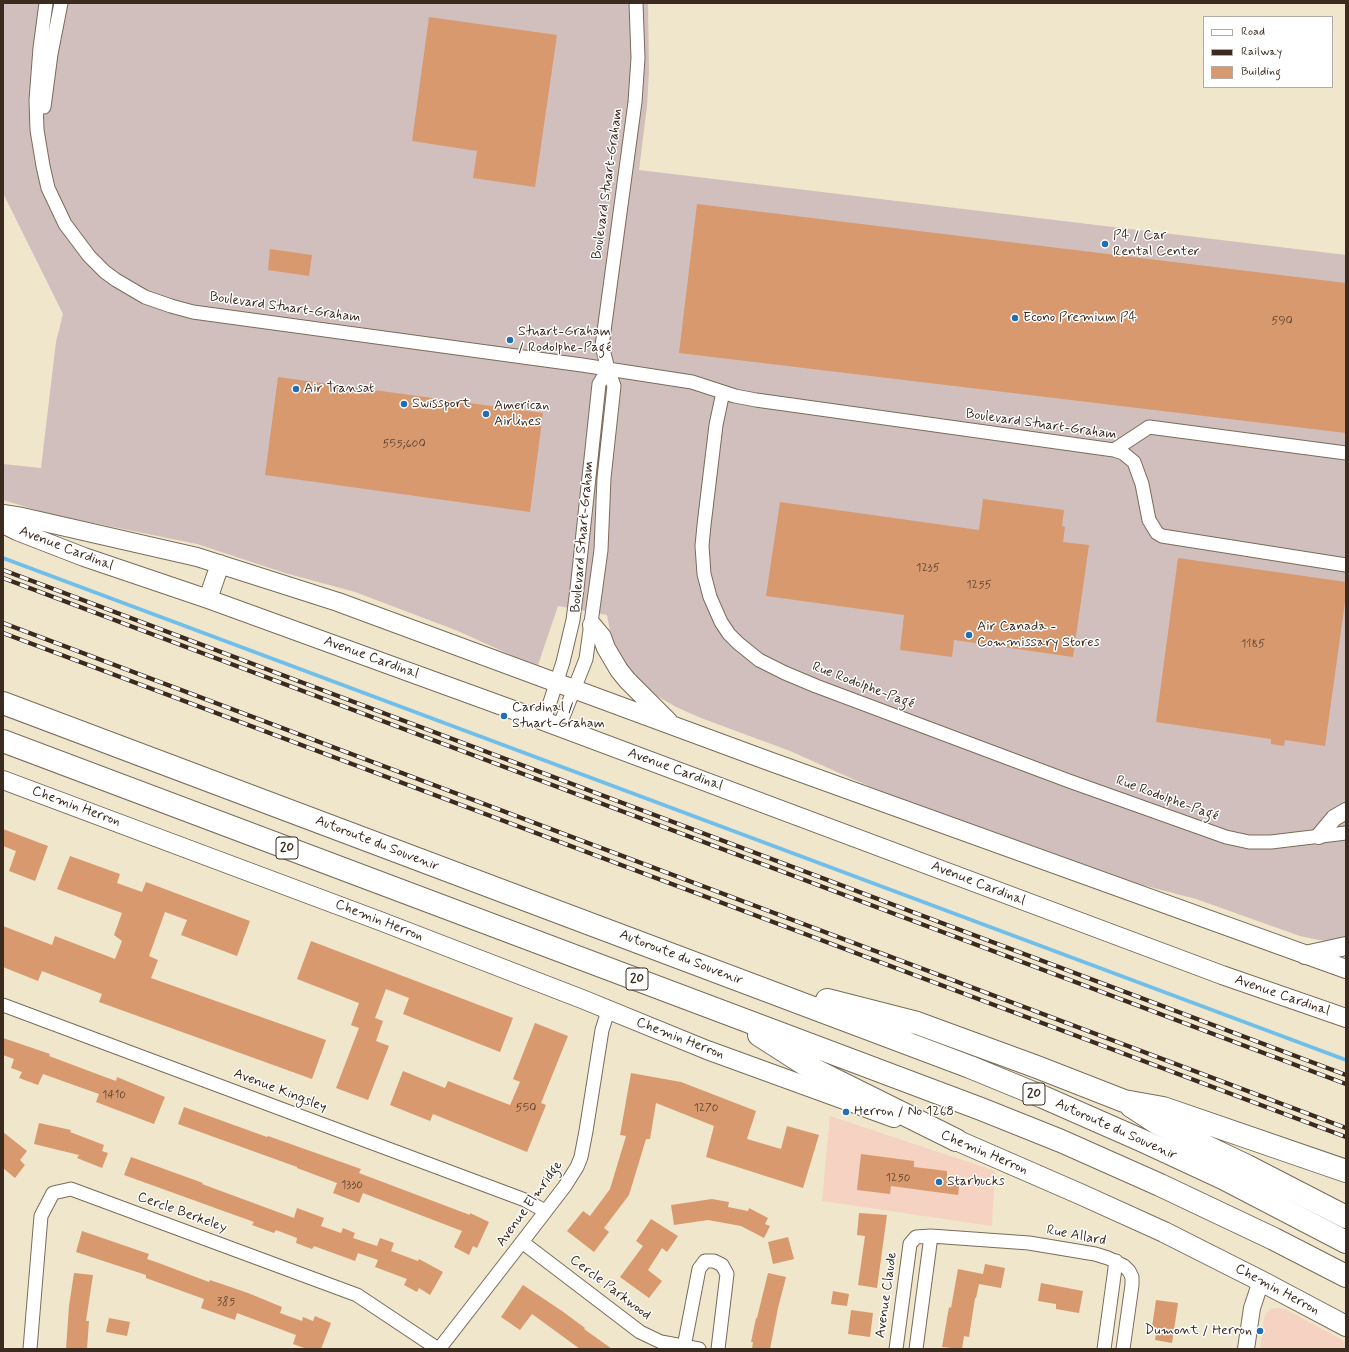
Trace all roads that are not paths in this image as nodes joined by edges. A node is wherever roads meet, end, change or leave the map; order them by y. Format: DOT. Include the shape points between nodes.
graph roads {
  1 [pos="46,3"];
  2 [pos="61,3"];
  3 [pos="636,3"];
  4 [pos="40,151"];
  5 [pos="608,369"];
  6 [pos="723,392"];
  7 [pos="1114,450"];
  8 [pos="1346,453"];
  9 [pos="3,514"];
  10 [pos="3,524"];
  11 [pos="220,564"];
  12 [pos="1346,565"];
  13 [pos="208,600"];
  14 [pos="592,625"];
  15 [pos="565,685"];
  16 [pos="3,703"];
  17 [pos="551,724"];
  18 [pos="673,725"];
  19 [pos="3,741"];
  20 [pos="3,780"];
  21 [pos="1346,811"];
  22 [pos="1346,833"];
  23 [pos="1319,836"];
  24 [pos="1346,946"];
  25 [pos="1305,955"];
  26 [pos="1346,969"];
  27 [pos="712,970"];
  28 [pos="3,1005"];
  29 [pos="608,1011"];
  30 [pos="720,1011"];
  31 [pos="1346,1018"];
  32 [pos="1124,1101"];
  33 [pos="956,1140"];
  34 [pos="1346,1171"];
  35 [pos="545,1211"];
  36 [pos="1346,1217"];
  37 [pos="931,1236"];
  38 [pos="522,1242"];
  39 [pos="1346,1242"];
  40 [pos="1029,1243"];
  41 [pos="1116,1262"];
  42 [pos="1346,1276"];
  43 [pos="1261,1281"];
  44 [pos="1346,1326"];
  45 [pos="684,1347"];
  46 [pos="30,1349"];
  47 [pos="439,1349"];
  48 [pos="699,1349"];
  49 [pos="718,1349"];
  50 [pos="896,1349"];
  51 [pos="916,1349"];
  52 [pos="1104,1349"];
  53 [pos="1123,1349"];
  54 [pos="1246,1349"];
  1 -- 4 [label="street, Boulevard Stuart-Graham" via="36,100"];
  2 -- 4 [label="street, Boulevard Stuart-Graham" via="46,86"];
  3 -- 5 [label="street, Boulevard Stuart-Graham" via="637,80 603,338"];
  4 -- 5 [label="street, Boulevard Stuart-Graham" via="53,201 81,246 105,272 145,297 158,302 205,314"];
  5 -- 6 [label="street" via="692,382"];
  5 -- 14 [label="street, Boulevard Stuart-Graham" via="614,386 604,478 601,550"];
  5 -- 15 [label="street, Boulevard Stuart-Graham" via="599,384 576,603 567,646"];
  6 -- 7 [label="street, Boulevard Stuart-Graham" via="756,400"];
  6 -- 23 [label="street, Rue Rodolphe-Pagé" via="716,425 704,518 704,574 718,616 729,634 746,651 771,667 816,686 1076,784 1226,837 1261,842"];
  7 -- 8 [label="street" via="1149,427"];
  7 -- 12 [label="street, Boulevard Stuart-Graham" via="1123,453 1134,462 1150,520 1157,533 1162,536"];
  9 -- 11 [label="main road, Avenue Cardinal"];
  10 -- 13 [label="main road, Avenue Cardinal" via="84,557"];
  11 -- 13 [label="main road"];
  11 -- 15 [label="main road, Avenue Cardinal" via="374,614"];
  13 -- 17 [label="main road, Avenue Cardinal"];
  14 -- 15 [label="street, Boulevard Stuart-Graham" via="584,667"];
  14 -- 18 [label="main road" via="627,680"];
  15 -- 17 [label="street, Boulevard Stuart-Graham"];
  15 -- 17 [label="street, Boulevard Stuart-Graham"];
  15 -- 18 [label="main road, Avenue Cardinal"];
  16 -- 27 [label="highway, Autoroute du Souvenir / 20"];
  17 -- 31 [label="main road, Avenue Cardinal" via="1222,975"];
  18 -- 25 [label="main road, Avenue Cardinal"];
  19 -- 30 [label="highway, 20"];
  20 -- 29 [label="main road, Chemin Herron" via="380,921"];
  21 -- 23 [label="street" via="1334,818"];
  22 -- 23 [label="street, Rue Rodolphe-Pagé"];
  24 -- 25 [label="main road"];
  25 -- 26 [label="main road, Avenue Cardinal"];
  27 -- 32 [label="highway" via="917,1023"];
  27 -- 39 [label="highway, Autoroute du Souvenir / 20" via="1043,1097 1223,1178"];
  28 -- 35 [label="street, Avenue Kingsley" via="518,1198"];
  29 -- 33 [label="main road, Chemin Herron" via="812,1090"];
  29 -- 35 [label="street, Avenue Elmridge" via="602,1030 581,1157 572,1176"];
  30 -- 33 [label="highway" via="809,1067"];
  30 -- 42 [label="highway, 20" via="981,1109 1074,1147 1195,1201"];
  32 -- 34 [label="highway" via="1163,1108"];
  32 -- 36 [label="highway" via="1157,1123"];
  33 -- 43 [label="main road, Chemin Herron" via="1164,1232"];
  35 -- 38 [label="street, Avenue Elmridge"];
  37 -- 40 [label="street, Avenue Claude"];
  37 -- 50 [label="street, Avenue Claude" via="916,1237 910,1244"];
  37 -- 51 [label="street"];
  38 -- 45 [label="street, Cercle Parkwood" via="640,1332 661,1342"];
  38 -- 47 [label="street, Avenue Elmridge"];
  40 -- 41 [label="street, Rue Allard" via="1095,1254"];
  41 -- 52 [label="street"];
  41 -- 53 [label="street, Rue Allard" via="1124,1266 1132,1277"];
  43 -- 44 [label="main road, Chemin Herron"];
  43 -- 54 [label="street" via="1252,1308"];
  45 -- 48 [label="street, Cercle Parkwood"];
  45 -- 49 [label="street" via="699,1269 705,1261 714,1261 722,1265 727,1274"];
  46 -- 47 [label="street, Cercle Berkeley" via="41,1216 53,1193 71,1189 358,1295"];
}
